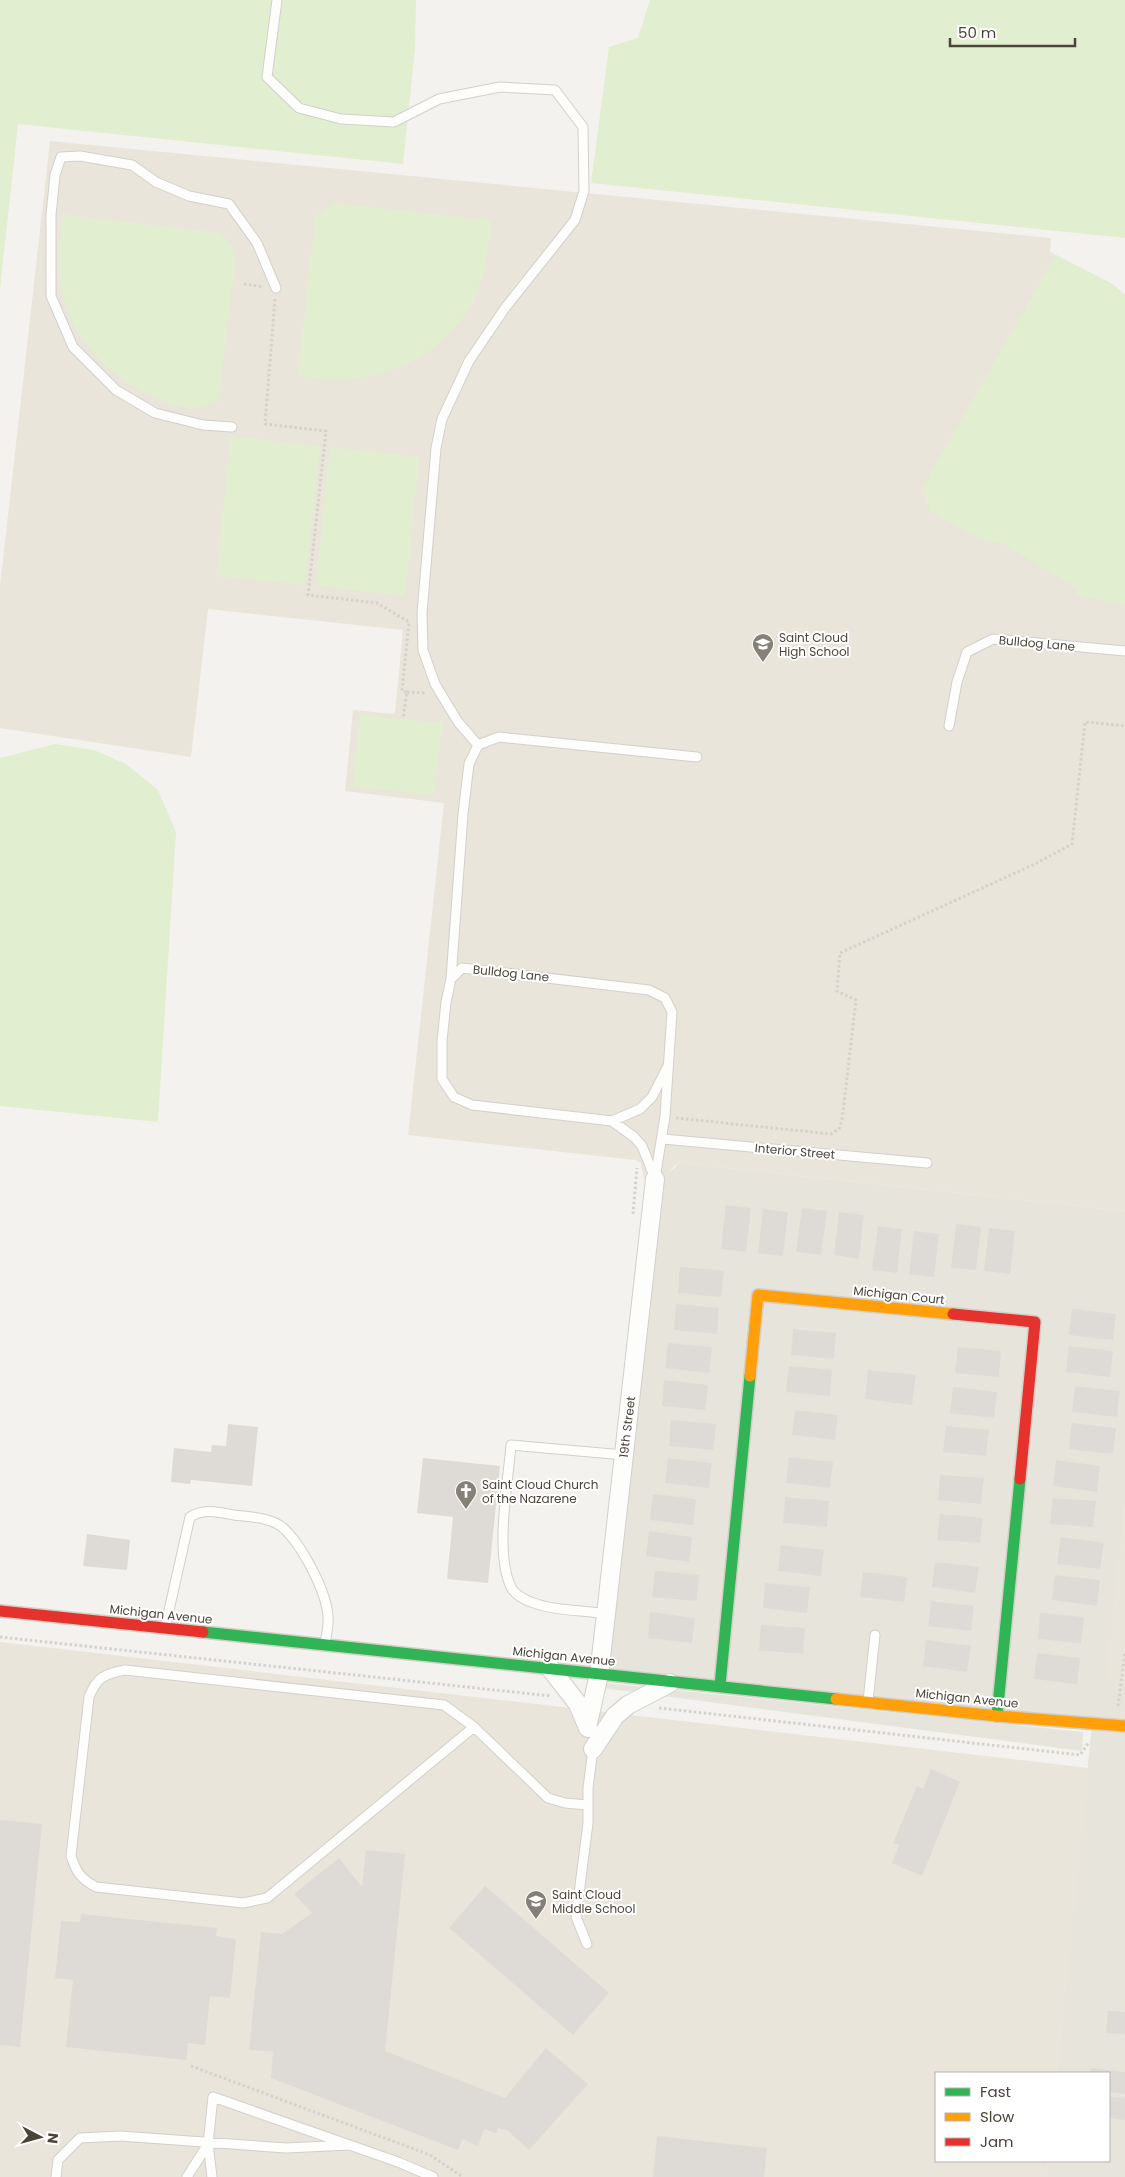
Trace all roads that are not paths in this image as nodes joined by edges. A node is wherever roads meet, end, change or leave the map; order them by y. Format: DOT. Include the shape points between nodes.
graph roads {
  1 [pos="277,0"];
  2 [pos="276,288"];
  3 [pos="232,427"];
  4 [pos="1125,652"];
  5 [pos="949,726"];
  6 [pos="478,745"];
  7 [pos="697,757"];
  8 [pos="451,979"];
  9 [pos="668,1066"];
  10 [pos="612,1121"];
  11 [pos="662,1139"];
  12 [pos="927,1162"];
  13 [pos="655,1179"];
  14 [pos="624,1455"];
  15 [pos="0,1611"];
  16 [pos="606,1614"];
  17 [pos="165,1628"];
  18 [pos="875,1634"];
  19 [pos="324,1645"];
  20 [pos="550,1668"];
  21 [pos="598,1674"];
  22 [pos="674,1681"];
  23 [pos="720,1685"];
  24 [pos="868,1701"];
  25 [pos="997,1716"];
  26 [pos="588,1723"];
  27 [pos="1125,1726"];
  28 [pos="474,1727"];
  29 [pos="593,1749"];
  30 [pos="588,1805"];
  31 [pos="587,1944"];
  32 [pos="208,2144"];
  33 [pos="350,2145"];
  34 [pos="56,2177"];
  35 [pos="187,2177"];
  36 [pos="212,2177"];
  37 [pos="433,2177"];
  1 -- 6 [label="lane" via="267,77 299,108 341,119 394,122 440,99 500,87 555,90 583,128 584,191 576,220 505,308 469,361 442,419 436,448 422,613 423,650 434,684 458,722"];
  2 -- 3 [label="lane" via="256,244 229,204 189,196 156,182 132,166 80,156 61,157 55,175 51,215 51,296 73,347 116,390 155,413 203,425"];
  4 -- 5 [label="lane, Bulldog Lane" via="993,639 967,652 957,682"];
  6 -- 7 [label="lane" via="499,737"];
  6 -- 8 [label="lane" via="469,764 463,814"];
  8 -- 9 [label="lane, Bulldog Lane" via="462,968 649,990 665,998 672,1012"];
  8 -- 10 [label="lane, Bulldog Lane" via="442,1041 442,1079 454,1097 472,1105"];
  9 -- 10 [label="lane, Bulldog Lane" via="652,1097 640,1109"];
  9 -- 11 [label="lane, Bulldog Lane"];
  10 -- 13 [label="lane, Bulldog Lane" via="642,1146"];
  11 -- 12 [label="lane, Interior Street"];
  11 -- 13 [label="lane, Bulldog Lane"];
  13 -- 14 [label="street, 19th Street"];
  14 -- 16 [label="street, 19th Street"];
  14 -- 16 [label="lane" via="511,1445 502,1551 513,1590 530,1602"];
  15 -- 17 [label="street, Michigan Avenue"];
  16 -- 21 [label="street, 19th Street"];
  17 -- 19 [label="street, Michigan Avenue"];
  17 -- 19 [label="lane" via="190,1517 209,1511 265,1520 281,1526 306,1561 324,1596 329,1618"];
  18 -- 24 [label="lane"];
  19 -- 20 [label="street, Michigan Avenue"];
  20 -- 21 [label="street, Michigan Avenue"];
  20 -- 26 [label="street"];
  21 -- 22 [label="street, Michigan Avenue"];
  21 -- 26 [label="street, 19th Street"];
  22 -- 23 [label="street, Michigan Avenue"];
  22 -- 29 [label="street" via="628,1705 615,1716"];
  23 -- 24 [label="street, Michigan Avenue"];
  23 -- 25 [label="street, Michigan Court" via="758,1295 1035,1322"];
  24 -- 25 [label="street, Michigan Avenue"];
  25 -- 27 [label="street, Michigan Avenue"];
  26 -- 29 [label="street"];
  28 -- 28 [label="lane" via="444,1705 125,1670 108,1673 95,1683 89,1698 71,1856 76,1872 96,1887 243,1903 267,1898"];
  28 -- 30 [label="lane" via="548,1798"];
  29 -- 30 [label="lane"];
  30 -- 31 [label="lane" via="576,1917"];
  32 -- 33 [label="lane" via="286,2148"];
  32 -- 33 [label="lane" via="213,2097"];
  32 -- 34 [label="lane" via="120,2136 80,2138 58,2160"];
  32 -- 35 [label="lane"];
  32 -- 36 [label="lane"];
  33 -- 37 [label="lane"];
}
